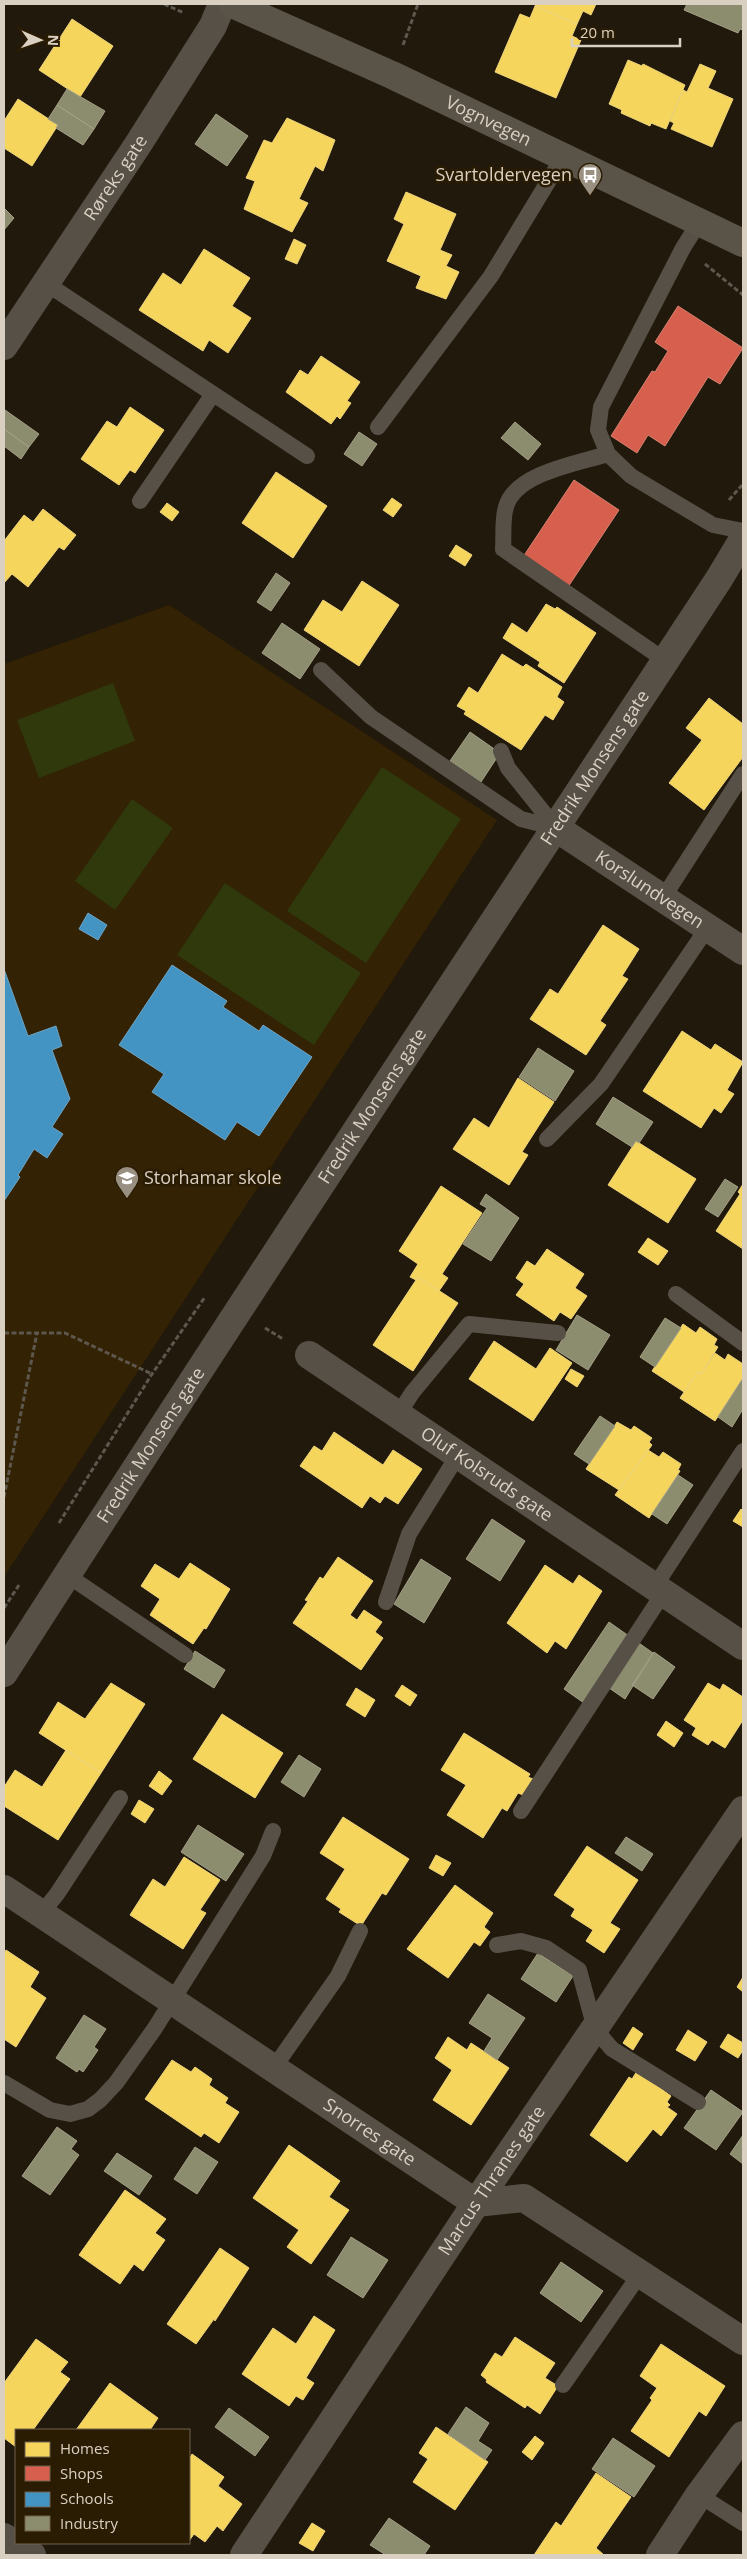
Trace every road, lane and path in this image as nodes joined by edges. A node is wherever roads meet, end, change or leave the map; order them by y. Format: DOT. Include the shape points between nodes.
graph roads {
  1 [pos="222,4"];
  2 [pos="232,4"];
  3 [pos="418,4"];
  4 [pos="392,76"];
  5 [pos="563,157"];
  6 [pos="700,221"];
  7 [pos="743,243"];
  8 [pos="705,264"];
  9 [pos="47,284"];
  10 [pos="743,295"];
  11 [pos="4,346"];
  12 [pos="212,394"];
  13 [pos="378,427"];
  14 [pos="608,454"];
  15 [pos="307,456"];
  16 [pos="140,501"];
  17 [pos="743,531"];
  18 [pos="743,539"];
  19 [pos="666,661"];
  20 [pos="322,670"];
  21 [pos="501,751"];
  22 [pos="743,774"];
  23 [pos="556,828"];
  24 [pos="663,898"];
  25 [pos="708,927"];
  26 [pos="743,950"];
  27 [pos="547,1139"];
  28 [pos="676,1294"];
  29 [pos="4,1333"];
  30 [pos="37,1333"];
  31 [pos="558,1333"];
  32 [pos="743,1343"];
  33 [pos="309,1355"];
  34 [pos="152,1374"];
  35 [pos="398,1415"];
  36 [pos="743,1450"];
  37 [pos="458,1455"];
  38 [pos="4,1497"];
  39 [pos="67,1575"];
  40 [pos="660,1589"];
  41 [pos="386,1602"];
  42 [pos="743,1646"];
  43 [pos="185,1654"];
  44 [pos="4,1673"];
  45 [pos="120,1798"];
  46 [pos="743,1810"];
  47 [pos="521,1811"];
  48 [pos="273,1832"];
  49 [pos="4,1889"];
  50 [pos="41,1914"];
  51 [pos="360,1931"];
  52 [pos="497,1945"];
  53 [pos="172,2002"];
  54 [pos="594,2028"];
  55 [pos="273,2069"];
  56 [pos="4,2083"];
  57 [pos="698,2102"];
  58 [pos="476,2203"];
  59 [pos="640,2274"];
  60 [pos="743,2341"];
  61 [pos="563,2385"];
  62 [pos="743,2435"];
  63 [pos="699,2496"];
  64 [pos="743,2523"];
  65 [pos="4,2537"];
  66 [pos="32,2555"];
  67 [pos="244,2555"];
  68 [pos="660,2555"];
  1 -- 9 [label="street, Røreks gate" via="208,34"];
  2 -- 4 [label="main road, Vognvegen"];
  3 -- 4 [label="path"];
  4 -- 5 [label="main road, Vognvegen"];
  5 -- 6 [label="main road, Vognvegen"];
  5 -- 13 [label="lane" via="491,276"];
  6 -- 7 [label="main road, Vognvegen"];
  6 -- 14 [label="lane" via="601,407 598,430"];
  8 -- 10 [label="path"];
  9 -- 11 [label="street, Røreks gate"];
  9 -- 12 [label="lane"];
  12 -- 15 [label="lane"];
  12 -- 16 [label="lane"];
  14 -- 17 [label="lane" via="631,476 713,525"];
  14 -- 19 [label="lane" via="534,477 515,489 506,506 503,549"];
  18 -- 19 [label="street, Fredrik Monsens gate"];
  19 -- 23 [label="street, Fredrik Monsens gate"];
  20 -- 23 [label="lane" via="371,718 520,819"];
  21 -- 23 [label="lane" via="508,768"];
  22 -- 24 [label="lane"];
  23 -- 24 [label="street, Korslundvegen"];
  23 -- 39 [label="street, Fredrik Monsens gate"];
  24 -- 25 [label="street, Korslundvegen"];
  25 -- 26 [label="street, Korslundvegen"];
  25 -- 27 [label="lane" via="600,1084"];
  28 -- 32 [label="lane"];
  29 -- 30 [label="path"];
  30 -- 34 [label="path" via="65,1333"];
  30 -- 38 [label="path"];
  31 -- 35 [label="lane" via="469,1324"];
  33 -- 35 [label="street, Oluf Kolsruds gate"];
  35 -- 37 [label="street, Oluf Kolsruds gate"];
  36 -- 40 [label="lane"];
  37 -- 40 [label="street, Oluf Kolsruds gate"];
  37 -- 41 [label="lane" via="409,1534"];
  39 -- 43 [label="lane"];
  39 -- 44 [label="street, Fredrik Monsens gate"];
  40 -- 42 [label="street, Oluf Kolsruds gate"];
  40 -- 47 [label="lane"];
  45 -- 50 [label="lane"];
  46 -- 54 [label="street, Marcus Thranes gate"];
  48 -- 53 [label="lane" via="263,1856"];
  49 -- 50 [label="street, Snorres gate"];
  50 -- 53 [label="street, Snorres gate"];
  51 -- 55 [label="lane" via="338,1976"];
  52 -- 54 [label="lane" via="521,1941 546,1948 579,1970"];
  53 -- 55 [label="street, Snorres gate"];
  53 -- 56 [label="lane" via="116,2083 88,2109 70,2114 50,2110"];
  54 -- 57 [label="lane" via="612,2049"];
  54 -- 58 [label="street, Marcus Thranes gate"];
  55 -- 58 [label="street, Snorres gate"];
  58 -- 59 [label="street" via="524,2198"];
  58 -- 67 [label="street, Marcus Thranes gate"];
  59 -- 60 [label="street"];
  59 -- 61 [label="lane"];
  62 -- 63 [label="street"];
  63 -- 64 [label="lane"];
  63 -- 68 [label="street"];
  65 -- 66 [label="street"];
}
